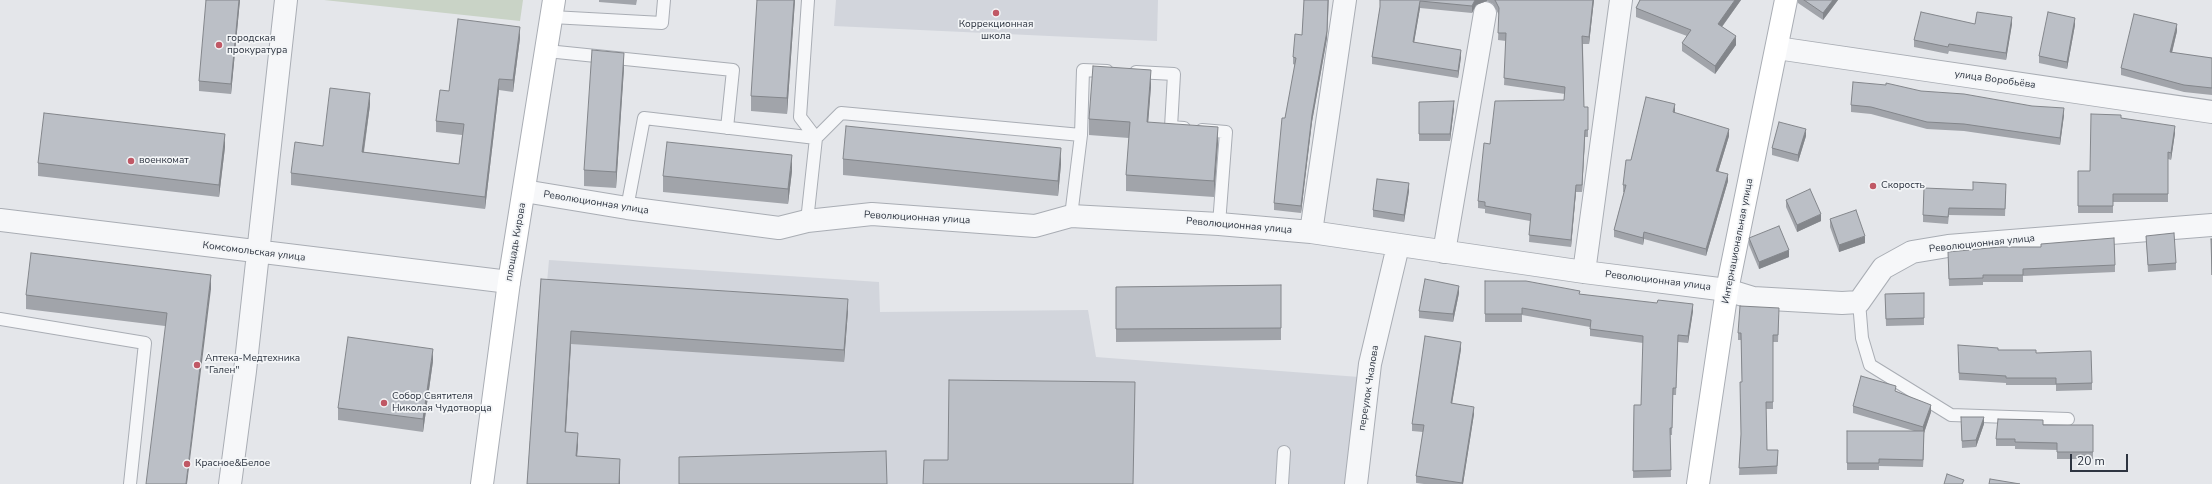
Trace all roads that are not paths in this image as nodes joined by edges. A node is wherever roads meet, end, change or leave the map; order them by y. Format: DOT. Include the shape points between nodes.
graph roads {
  1 [pos="286,0"];
  2 [pos="664,0"];
  3 [pos="808,0"];
  4 [pos="1344,0"];
  5 [pos="1621,0"];
  6 [pos="1786,0"];
  7 [pos="553,8"];
  8 [pos="1485,14"];
  9 [pos="1777,48"];
  10 [pos="546,51"];
  11 [pos="2212,112"];
  12 [pos="727,128"];
  13 [pos="1081,135"];
  14 [pos="816,138"];
  15 [pos="524,192"];
  16 [pos="627,208"];
  17 [pos="1071,216"];
  18 [pos="0,220"];
  19 [pos="807,221"];
  20 [pos="1219,224"];
  21 [pos="2212,225"];
  22 [pos="1311,232"];
  23 [pos="1398,246"];
  24 [pos="257,252"];
  25 [pos="1444,252"];
  26 [pos="1584,272"];
  27 [pos="509,282"];
  28 [pos="1727,290"];
  29 [pos="1859,302"];
  30 [pos="0,319"];
  31 [pos="2068,419"];
  32 [pos="1284,452"];
  33 [pos="130,484"];
  34 [pos="230,484"];
  35 [pos="482,484"];
  36 [pos="1282,484"];
  37 [pos="1356,484"];
  38 [pos="1698,484"];
  1 -- 24 [label="street"];
  2 -- 7 [label="lane" via="662,23"];
  3 -- 14 [label="lane" via="800,117"];
  4 -- 22 [label="street"];
  5 -- 26 [label="street"];
  6 -- 9 [label="street, Интернациональная улица"];
  7 -- 10 [label="street, площадь Кирова"];
  8 -- 25 [label="street"];
  9 -- 11 [label="street, улица Воробьёва"];
  9 -- 28 [label="street, Интернациональная улица"];
  10 -- 12 [label="lane" via="733,70"];
  10 -- 15 [label="street, площадь Кирова"];
  12 -- 14 [label="lane"];
  12 -- 16 [label="lane" via="644,118"];
  13 -- 14 [label="lane" via="841,113"];
  13 -- 17 [label="lane"];
  13 -- 20 [label="lane" via="1084,70 1174,74 1171,127 1226,132"];
  14 -- 19 [label="lane"];
  15 -- 16 [label="street, Революционная улица"];
  15 -- 27 [label="street, площадь Кирова"];
  16 -- 19 [label="street, Революционная улица" via="779,228"];
  17 -- 19 [label="street, Революционная улица" via="1034,226 872,214"];
  17 -- 20 [label="street, Революционная улица"];
  18 -- 24 [label="street, Комсомольская улица"];
  20 -- 22 [label="street, Революционная улица"];
  21 -- 29 [label="street, Революционная улица" via="1948,246 1912,252 1883,268"];
  22 -- 23 [label="street, Революционная улица"];
  23 -- 25 [label="street, Революционная улица"];
  23 -- 37 [label="street, переулок Чкалова" via="1370,364"];
  24 -- 27 [label="street, Комсомольская улица"];
  24 -- 34 [label="street"];
  25 -- 26 [label="street, Революционная улица"];
  26 -- 28 [label="street, Революционная улица"];
  27 -- 35 [label="street, площадь Кирова"];
  28 -- 29 [label="street, Революционная улица" via="1753,298"];
  28 -- 38 [label="street, Интернациональная улица"];
  29 -- 31 [label="lane" via="1862,338 1870,365 1951,415"];
  30 -- 33 [label="lane" via="145,343"];
  32 -- 36 [label="lane"];
}
